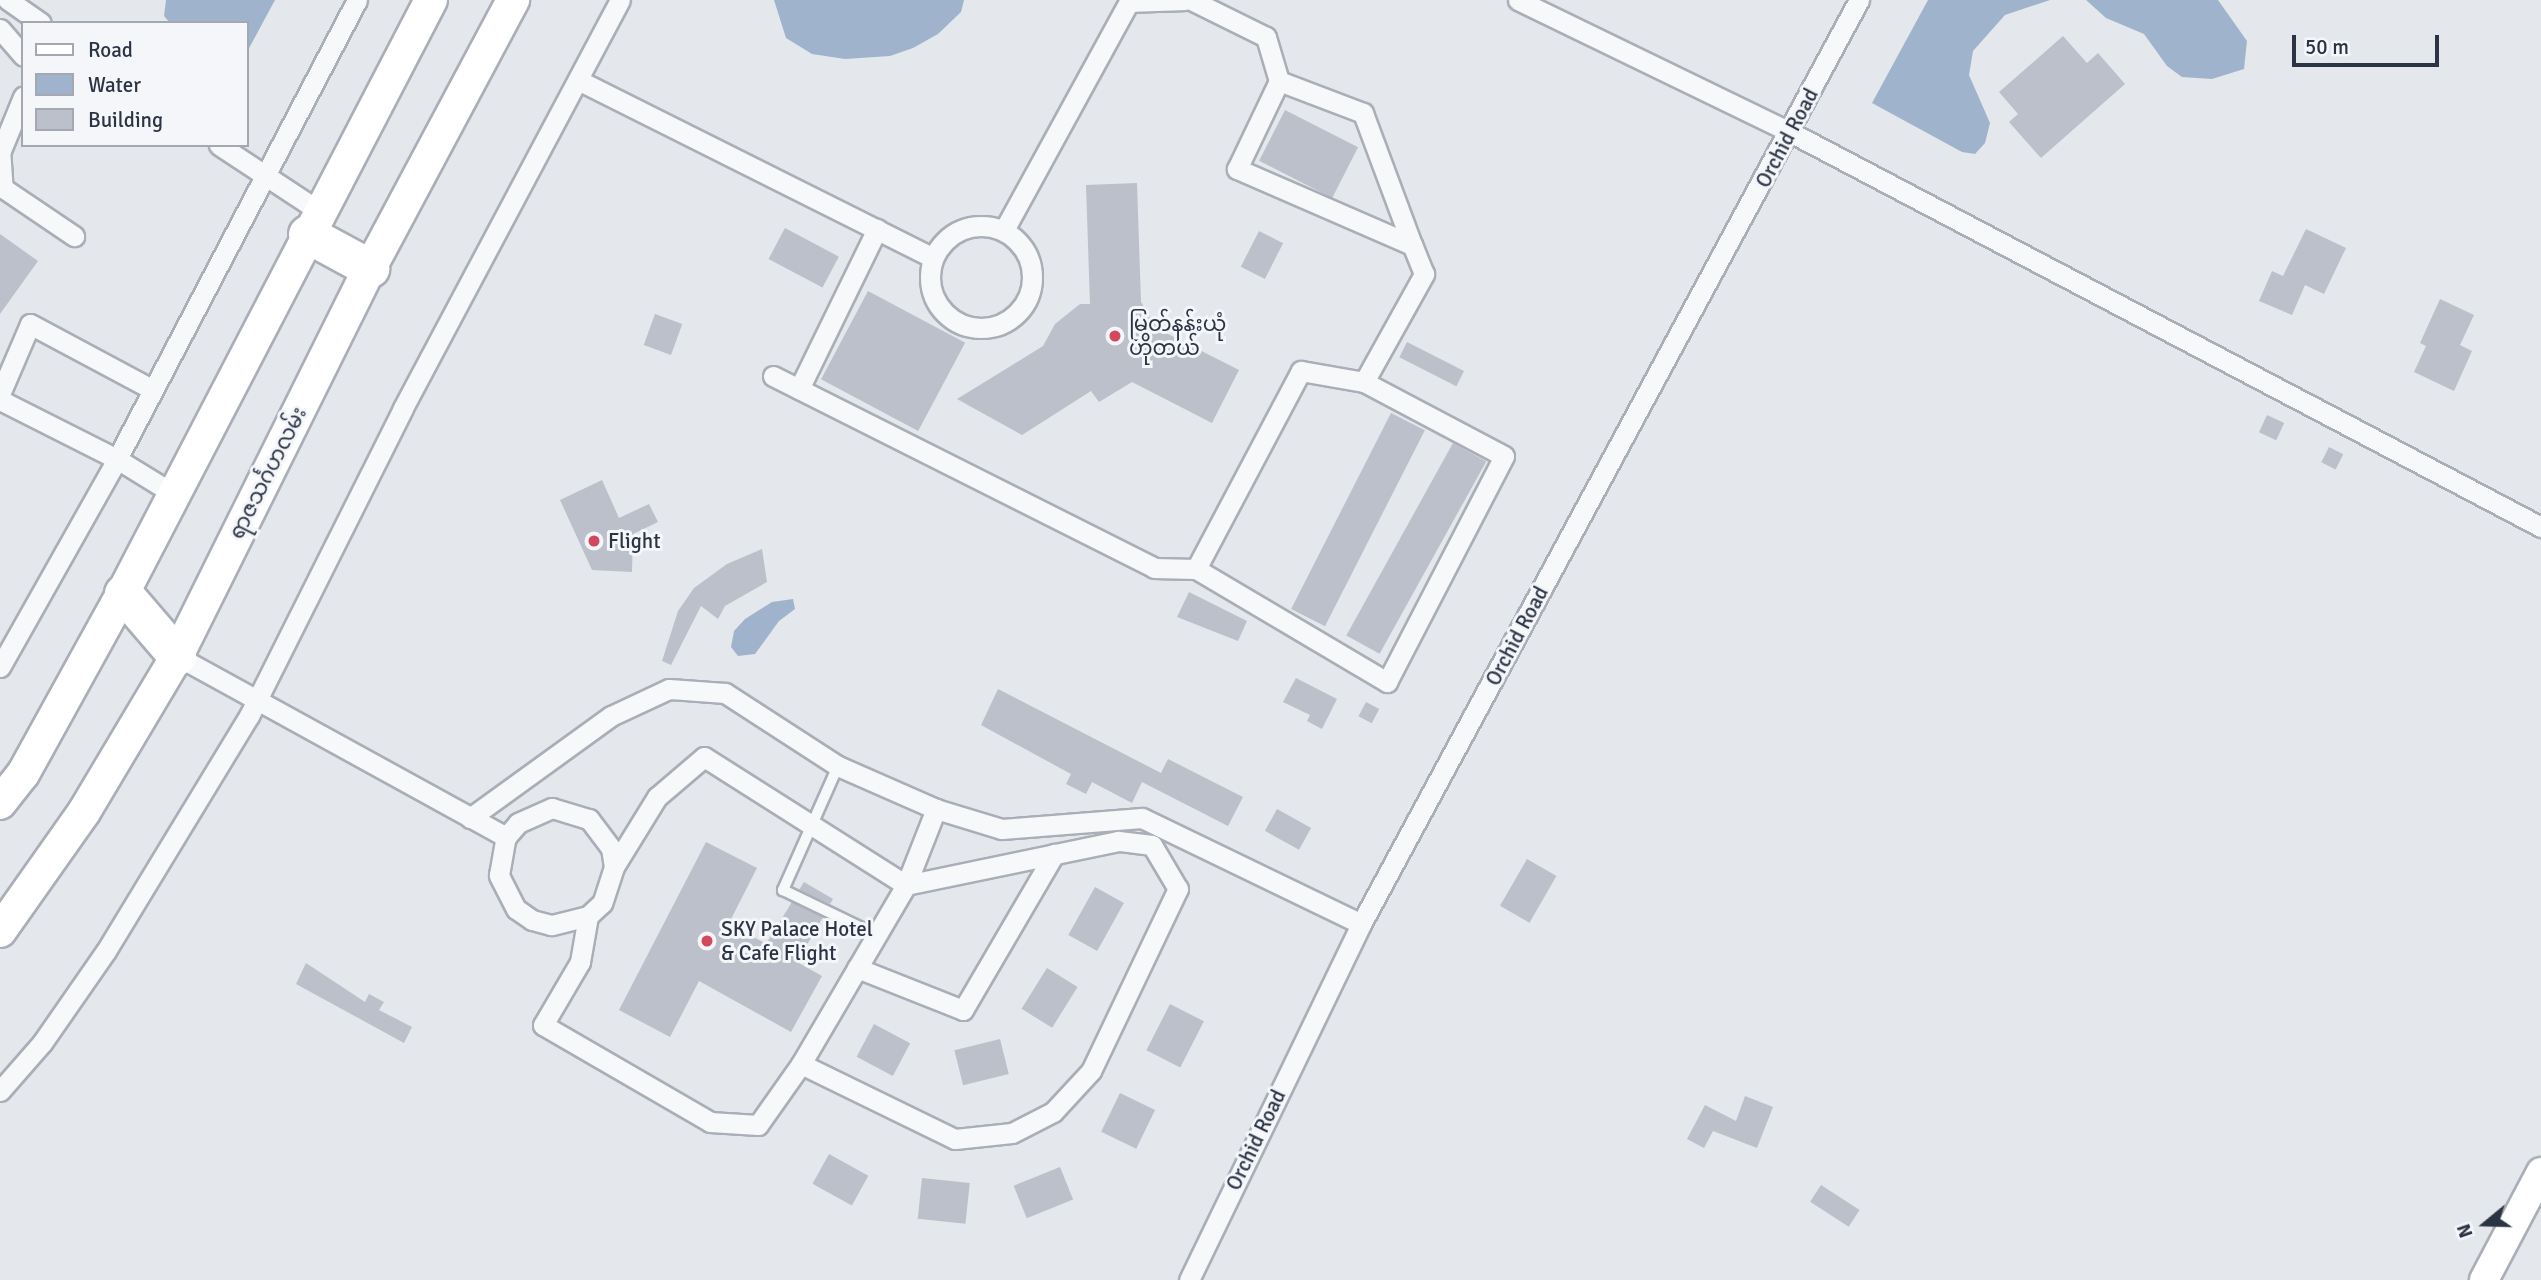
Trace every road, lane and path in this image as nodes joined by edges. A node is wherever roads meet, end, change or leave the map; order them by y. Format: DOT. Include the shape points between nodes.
graph roads {
  1 [pos="8,0"];
  2 [pos="357,0"];
  3 [pos="431,0"];
  4 [pos="513,0"];
  5 [pos="620,0"];
  6 [pos="1185,0"];
  7 [pos="1191,0"];
  8 [pos="1518,0"];
  9 [pos="1859,0"];
  10 [pos="38,21"];
  11 [pos="0,29"];
  12 [pos="21,53"];
  13 [pos="578,80"];
  14 [pos="1279,81"];
  15 [pos="21,102"];
  16 [pos="1790,132"];
  17 [pos="222,147"];
  18 [pos="0,151"];
  19 [pos="263,176"];
  20 [pos="1,188"];
  21 [pos="313,223"];
  22 [pos="877,229"];
  23 [pos="1004,230"];
  24 [pos="74,236"];
  25 [pos="1412,245"];
  26 [pos="933,258"];
  27 [pos="370,268"];
  28 [pos="773,376"];
  29 [pos="1364,382"];
  30 [pos="150,388"];
  31 [pos="799,389"];
  32 [pos="0,394"];
  33 [pos="0,400"];
  34 [pos="117,459"];
  35 [pos="174,494"];
  36 [pos="2541,527"];
  37 [pos="1196,569"];
  38 [pos="123,593"];
  39 [pos="177,656"];
  40 [pos="0,667"];
  41 [pos="256,701"];
  42 [pos="838,766"];
  43 [pos="0,803"];
  44 [pos="936,809"];
  45 [pos="470,818"];
  46 [pos="809,824"];
  47 [pos="506,837"];
  48 [pos="1054,854"];
  49 [pos="614,867"];
  50 [pos="906,885"];
  51 [pos="588,916"];
  52 [pos="1361,924"];
  53 [pos="0,931"];
  54 [pos="876,935"];
  55 [pos="857,968"];
  56 [pos="801,1064"];
  57 [pos="0,1091"];
  58 [pos="2541,1172"];
  59 [pos="1189,1280"];
  60 [pos="2484,1280"];
  1 -- 10 [label="street"];
  2 -- 19 [label="street"];
  3 -- 21 [label="main road"];
  4 -- 27 [label="main road, ရာဇသင်္ဂဟလမ်း"];
  5 -- 13 [label="street"];
  6 -- 23 [label="street" via="1129,2"];
  7 -- 14 [label="street" via="1266,37"];
  8 -- 16 [label="street"];
  9 -- 16 [label="street, Orchid Road"];
  11 -- 12 [label="street"];
  13 -- 22 [label="street"];
  13 -- 41 [label="street" via="403,408"];
  14 -- 25 [label="street" via="1363,113"];
  14 -- 25 [label="street" via="1237,169"];
  15 -- 18 [label="street"];
  16 -- 36 [label="street"];
  16 -- 52 [label="street, Orchid Road"];
  17 -- 19 [label="street"];
  18 -- 20 [label="street"];
  19 -- 21 [label="street"];
  19 -- 30 [label="street"];
  20 -- 24 [label="street"];
  21 -- 27 [label="highway"];
  21 -- 35 [label="main road"];
  22 -- 26 [label="street"];
  22 -- 31 [label="street"];
  23 -- 26 [label="street" via="987,225 962,229 942,243"];
  23 -- 26 [label="street" via="1018,240 1032,270 1026,303 1000,325 966,326 945,313 932,291"];
  25 -- 29 [label="street" via="1424,274"];
  27 -- 39 [label="main road, ရာဇသင်္ဂဟလမ်း"];
  28 -- 31 [label="street"];
  29 -- 37 [label="street" via="1301,371"];
  29 -- 37 [label="street" via="1504,456 1387,682"];
  30 -- 32 [label="street" via="30,324"];
  30 -- 34 [label="street"];
  31 -- 37 [label="street" via="1154,568"];
  33 -- 34 [label="street"];
  34 -- 35 [label="street"];
  34 -- 40 [label="street"];
  35 -- 38 [label="main road"];
  38 -- 39 [label="highway"];
  38 -- 43 [label="main road" via="23,774"];
  39 -- 41 [label="street"];
  39 -- 53 [label="main road, ရာဇသင်္ဂဟလမ်း" via="84,812"];
  41 -- 45 [label="street"];
  41 -- 57 [label="street" via="106,951 42,1044"];
  42 -- 44 [label="street"];
  42 -- 45 [label="street" via="725,693 669,689 611,716"];
  42 -- 46 [label="lane"];
  44 -- 50 [label="street"];
  44 -- 52 [label="street" via="1002,829 1142,818"];
  45 -- 47 [label="street"];
  46 -- 49 [label="street" via="704,757 657,797"];
  46 -- 50 [label="street"];
  46 -- 54 [label="lane" via="783,890"];
  47 -- 49 [label="street" via="534,813 571,810 602,832"];
  47 -- 51 [label="street" via="499,875 516,909 551,925"];
  48 -- 50 [label="street"];
  48 -- 55 [label="street" via="963,1010"];
  48 -- 56 [label="street" via="1118,841 1152,845 1178,889 1091,1071 1054,1112 1012,1133 955,1139"];
  49 -- 51 [label="street" via="611,886"];
  50 -- 54 [label="street"];
  51 -- 56 [label="street" via="580,962 543,1025 710,1122 758,1125"];
  52 -- 59 [label="street, Orchid Road"];
  54 -- 55 [label="street"];
  55 -- 56 [label="street"];
  58 -- 60 [label="main road"];
}
